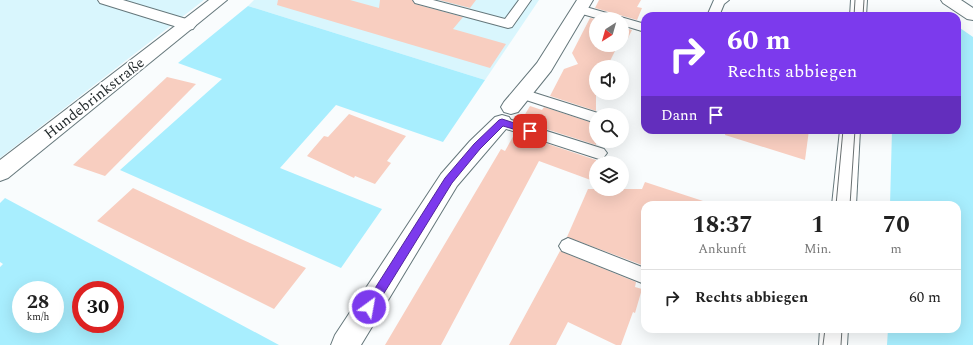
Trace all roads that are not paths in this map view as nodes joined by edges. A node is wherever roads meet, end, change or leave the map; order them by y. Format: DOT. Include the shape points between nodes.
graph roads {
  1 [pos="106,0"];
  2 [pos="219,0"];
  3 [pos="419,0"];
  4 [pos="526,0"];
  5 [pos="723,0"];
  6 [pos="859,0"];
  7 [pos="949,0"];
  8 [pos="582,5"];
  9 [pos="598,12"];
  10 [pos="715,12"];
  11 [pos="858,12"];
  12 [pos="973,15"];
  13 [pos="629,23"];
  14 [pos="187,25"];
  15 [pos="641,27"];
  16 [pos="512,107"];
  17 [pos="589,117"];
  18 [pos="850,134"];
  19 [pos="599,153"];
  20 [pos="0,172"];
  21 [pos="844,201"];
  22 [pos="568,246"];
  23 [pos="641,275"];
  24 [pos="345,345"];
  1 -- 14 [label="street"];
  2 -- 14 [label="street, Hundebrinkstraße"];
  3 -- 4 [label="lane" via="508,24"];
  5 -- 10 [label="lane" via="719,2"];
  6 -- 11 [label="street"];
  7 -- 12 [label="street"];
  8 -- 9 [label="lane"];
  8 -- 16 [label="street" via="544,67"];
  13 -- 15 [label="lane"];
  14 -- 20 [label="street, Hundebrinkstraße"];
  16 -- 17 [label="lane"];
  16 -- 19 [label="lane"];
  16 -- 24 [label="street" via="449,180"];
  18 -- 21 [label="street"];
  22 -- 23 [label="lane"];
}
